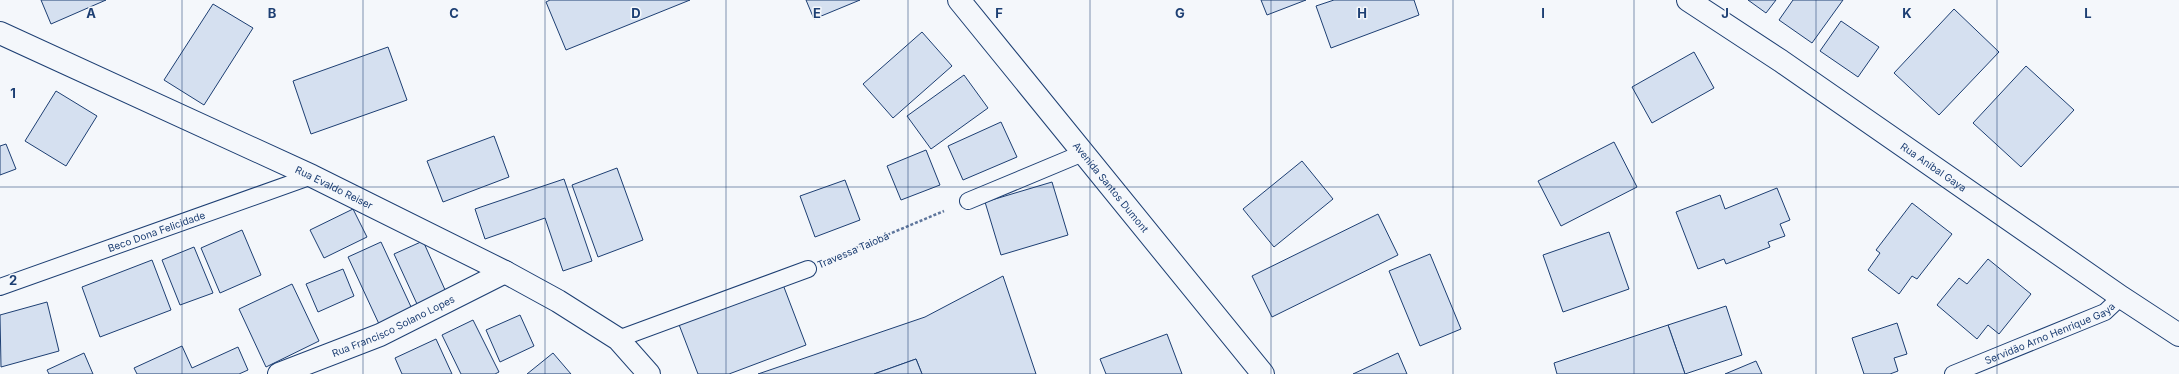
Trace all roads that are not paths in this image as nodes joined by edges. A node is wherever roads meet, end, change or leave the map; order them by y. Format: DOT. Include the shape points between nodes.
graph roads {
  1 [pos="959,0"];
  2 [pos="1688,0"];
  3 [pos="0,33"];
  4 [pos="1083,153"];
  5 [pos="312,176"];
  6 [pos="968,201"];
  7 [pos="808,269"];
  8 [pos="505,272"];
  9 [pos="0,287"];
  10 [pos="2121,297"];
  11 [pos="2179,334"];
  12 [pos="618,339"];
  13 [pos="279,374"];
  14 [pos="649,374"];
  15 [pos="1263,374"];
  16 [pos="1953,374"];
  1 -- 4 [label="main road, Avenida Santos Dumont"];
  2 -- 10 [label="main road, Rua Aníbal Gaya" via="1781,61"];
  3 -- 5 [label="main road, Rua Evaldo Reiser"];
  4 -- 6 [label="lane"];
  4 -- 15 [label="main road, Avenida Santos Dumont"];
  5 -- 8 [label="main road, Rua Evaldo Reiser"];
  5 -- 9 [label="lane, Beco Dona Felicidade"];
  7 -- 12 [label="lane, Travessa Taiobá"];
  8 -- 12 [label="main road, Rua Evaldo Reiser" via="558,301"];
  8 -- 13 [label="main road, Rua Francisco Solano Lopes" via="380,335"];
  10 -- 11 [label="main road, Rua Aníbal Gaya"];
  10 -- 16 [label="lane, Servidão Arno Henrique Gaya" via="2105,312"];
  12 -- 14 [label="main road, Rua Evaldo Reiser"];
}
